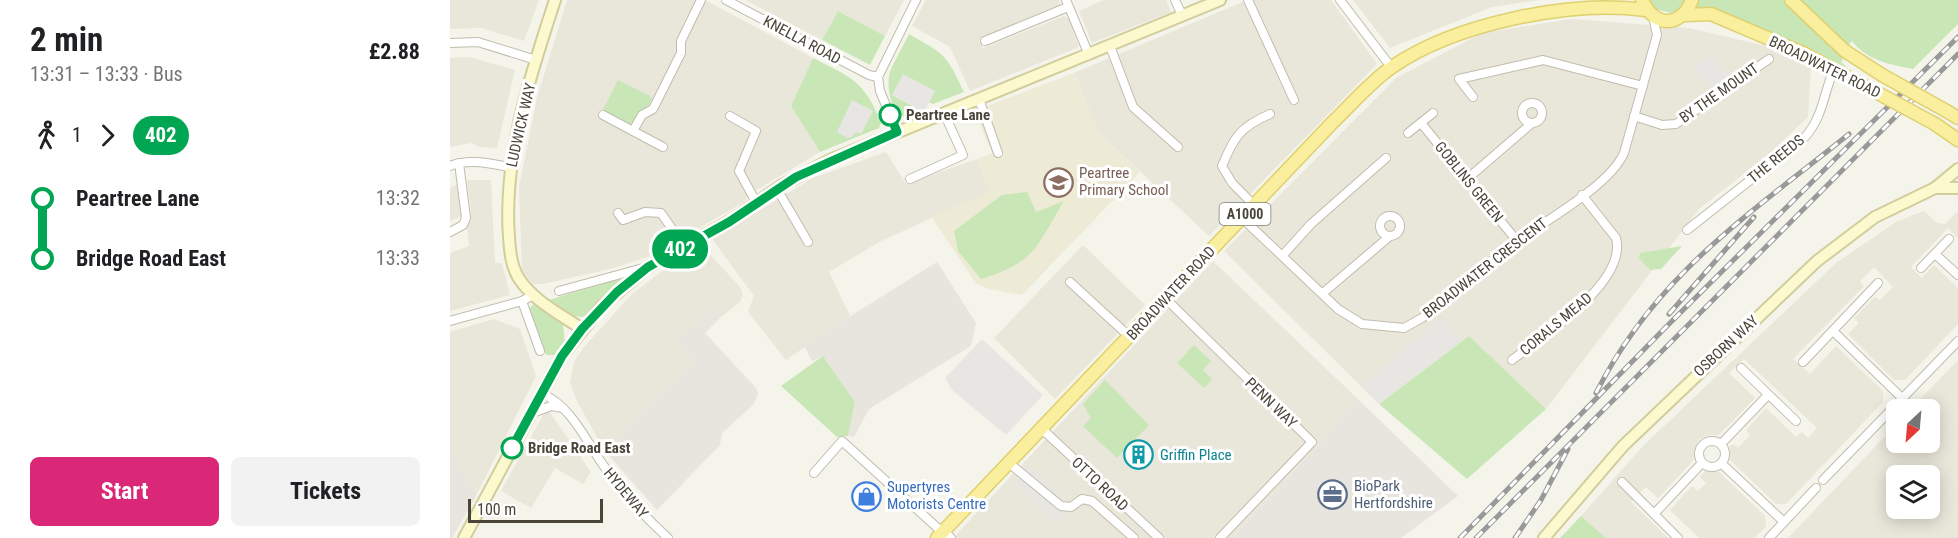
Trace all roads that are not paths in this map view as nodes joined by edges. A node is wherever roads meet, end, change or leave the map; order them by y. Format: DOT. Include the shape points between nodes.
graph roads {
  1 [pos="555,0"];
  2 [pos="701,0"];
  3 [pos="726,0"];
  4 [pos="915,0"];
  5 [pos="1175,0"];
  6 [pos="1220,0"];
  7 [pos="1248,0"];
  8 [pos="1340,0"];
  9 [pos="1692,0"];
  10 [pos="1791,0"];
  11 [pos="1625,2"];
  12 [pos="1067,4"];
  13 [pos="1647,8"];
  14 [pos="1182,15"];
  15 [pos="1685,15"];
  16 [pos="1670,21"];
  17 [pos="1657,34"];
  18 [pos="986,41"];
  19 [pos="450,43"];
  20 [pos="1110,46"];
  21 [pos="1089,55"];
  22 [pos="1769,59"];
  23 [pos="536,60"];
  24 [pos="1391,67"];
  25 [pos="1834,69"];
  26 [pos="878,77"];
  27 [pos="1642,86"];
  28 [pos="1473,97"];
  29 [pos="979,99"];
  30 [pos="1294,100"];
  31 [pos="944,113"];
  32 [pos="1433,113"];
  33 [pos="1270,114"];
  34 [pos="603,116"];
  35 [pos="730,116"];
  36 [pos="1634,116"];
  37 [pos="1954,116"];
  38 [pos="1421,123"];
  39 [pos="1532,123"];
  40 [pos="633,131"];
  41 [pos="897,132"];
  42 [pos="1408,133"];
  43 [pos="1958,140"];
  44 [pos="663,147"];
  45 [pos="1178,147"];
  46 [pos="998,153"];
  47 [pos="1386,158"];
  48 [pos="459,163"];
  49 [pos="450,166"];
  50 [pos="510,167"];
  51 [pos="1958,169"];
  52 [pos="1467,178"];
  53 [pos="910,179"];
  54 [pos="1935,188"];
  55 [pos="1958,188"];
  56 [pos="777,189"];
  57 [pos="1582,195"];
  58 [pos="756,202"];
  59 [pos="1254,205"];
  60 [pos="618,213"];
  61 [pos="1242,218"];
  62 [pos="1687,230"];
  63 [pos="450,232"];
  64 [pos="1390,236"];
  65 [pos="1949,239"];
  66 [pos="1517,241"];
  67 [pos="808,242"];
  68 [pos="684,246"];
  69 [pos="1935,254"];
  70 [pos="1283,255"];
  71 [pos="648,267"];
  72 [pos="1922,268"];
  73 [pos="1958,275"];
  74 [pos="1070,282"];
  75 [pos="1878,283"];
  76 [pos="559,291"];
  77 [pos="1323,293"];
  78 [pos="533,295"];
  79 [pos="1166,299"];
  80 [pos="522,301"];
  81 [pos="450,321"];
  82 [pos="582,329"];
  83 [pos="1833,331"];
  84 [pos="1130,337"];
  85 [pos="1958,341"];
  86 [pos="540,351"];
  87 [pos="1512,360"];
  88 [pos="1803,362"];
  89 [pos="1741,368"];
  90 [pos="541,393"];
  91 [pos="1768,394"];
  92 [pos="1902,398"];
  93 [pos="563,408"];
  94 [pos="530,415"];
  95 [pos="1796,421"];
  96 [pos="1042,429"];
  97 [pos="1720,444"];
  98 [pos="1009,463"];
  99 [pos="1702,463"];
  100 [pos="1721,463"];
  101 [pos="814,473"];
  102 [pos="1823,480"];
  103 [pos="1622,482"];
  104 [pos="1816,488"];
  105 [pos="1654,514"];
  106 [pos="1784,522"];
  107 [pos="944,535"];
  108 [pos="464,538"];
  109 [pos="668,538"];
  110 [pos="1134,538"];
  111 [pos="1159,538"];
  112 [pos="1220,538"];
  113 [pos="1544,538"];
  114 [pos="1678,538"];
  115 [pos="1770,538"];
  1 -- 23 [label="street, LUDWICK WAY"];
  2 -- 40 [label="street" via="681,41 681,53 652,109 642,115"];
  3 -- 26 [label="street, KNELLA ROAD"];
  4 -- 26 [label="street"];
  5 -- 14 [label="street"];
  6 -- 14 [label="street"];
  7 -- 30 [label="street"];
  8 -- 24 [label="street"];
  9 -- 15 [label="main road"];
  10 -- 37 [label="main road, bridge" via="1845,51"];
  11 -- 13 [label="main road, BROADWATER ROAD / A1000"];
  11 -- 24 [label="main road, BROADWATER ROAD / A1000" via="1496,21"];
  12 -- 18 [label="street"];
  12 -- 21 [label="street"];
  13 -- 16 [label="main road, A1000"];
  13 -- 17 [label="street, BROADWATER CRESCENT"];
  14 -- 20 [label="street"];
  15 -- 16 [label="main road"];
  15 -- 25 [label="main road, BROADWATER ROAD" via="1711,14"];
  16 -- 17 [label="street, BROADWATER CRESCENT"];
  17 -- 27 [label="street, BROADWATER CRESCENT"];
  19 -- 23 [label="street" via="478,42"];
  20 -- 21 [label="street"];
  20 -- 45 [label="street" via="1133,107"];
  21 -- 29 [label="street"];
  22 -- 36 [label="street, BY THE MOUNT" via="1676,124 1662,125"];
  23 -- 50 [label="street, LUDWICK WAY"];
  24 -- 59 [label="main road, BROADWATER ROAD / A1000"];
  25 -- 43 [label="main road, BROADWATER ROAD, bridge"];
  25 -- 62 [label="street, THE REEDS" via="1815,126"];
  26 -- 41 [label="street"];
  27 -- 28 [label="street" via="1543,60 1459,79"];
  27 -- 36 [label="street, BROADWATER CRESCENT"];
  29 -- 31 [label="street"];
  29 -- 46 [label="street"];
  31 -- 41 [label="street"];
  31 -- 53 [label="street" via="963,155"];
  32 -- 38 [label="street"];
  33 -- 59 [label="street" via="1247,124 1222,166 1232,183"];
  34 -- 40 [label="street"];
  35 -- 58 [label="street" via="756,131 739,171"];
  36 -- 57 [label="street, BROADWATER CRESCENT" via="1621,161"];
  38 -- 42 [label="street"];
  38 -- 52 [label="street, GOBLINS GREEN"];
  39 -- 52 [label="street"];
  40 -- 44 [label="street"];
  41 -- 56 [label="street" via="830,160"];
  47 -- 70 [label="street" via="1311,224"];
  48 -- 49 [label="street"];
  48 -- 50 [label="street"];
  48 -- 63 [label="street" via="466,218 463,225"];
  50 -- 78 [label="street, LUDWICK WAY" via="511,258 516,275"];
  51 -- 54 [label="street, OSBORN WAY"];
  52 -- 66 [label="street, GOBLINS GREEN"];
  54 -- 55 [label="street, OSBORN WAY"];
  54 -- 113 [label="street, OSBORN WAY" via="1875,217 1817,261 1623,446"];
  56 -- 58 [label="street"];
  56 -- 67 [label="street"];
  57 -- 66 [label="street, BROADWATER CRESCENT"];
  57 -- 87 [label="street, CORALS MEAD" via="1616,238 1615,258 1590,298"];
  58 -- 68 [label="street"];
  59 -- 61 [label="main road, BROADWATER ROAD / A1000"];
  60 -- 68 [label="street" via="623,220 645,212 660,213"];
  61 -- 70 [label="street, BROADWATER CRESCENT"];
  61 -- 79 [label="main road, BROADWATER ROAD / A1000"];
  64 -- 77 [label="street"];
  65 -- 69 [label="street"];
  66 -- 77 [label="street, BROADWATER CRESCENT" via="1422,318 1404,328 1362,324 1338,309"];
  68 -- 71 [label="street"];
  69 -- 72 [label="street"];
  69 -- 73 [label="street"];
  70 -- 77 [label="street, BROADWATER CRESCENT"];
  71 -- 76 [label="street"];
  71 -- 82 [label="street" via="617,292"];
  74 -- 84 [label="street"];
  75 -- 83 [label="street"];
  78 -- 80 [label="street"];
  78 -- 82 [label="street, LUDWICK WAY"];
  79 -- 84 [label="main road, BROADWATER ROAD / A1000"];
  79 -- 112 [label="street, PENN WAY" via="1312,442"];
  80 -- 81 [label="street"];
  80 -- 86 [label="street"];
  82 -- 90 [label="street"];
  83 -- 88 [label="street"];
  83 -- 92 [label="street"];
  84 -- 96 [label="main road, BROADWATER ROAD / A1000"];
  85 -- 92 [label="street"];
  89 -- 91 [label="street"];
  90 -- 93 [label="street, HYDEWAY"];
  90 -- 94 [label="street"];
  91 -- 95 [label="street"];
  91 -- 97 [label="street"];
  92 -- 102 [label="street"];
  93 -- 94 [label="street" via="551,406"];
  93 -- 109 [label="street, HYDEWAY" via="640,512"];
  94 -- 108 [label="street"];
  96 -- 98 [label="main road, BROADWATER ROAD / A1000"];
  96 -- 111 [label="street, OTTO ROAD"];
  97 -- 99 [label="street" via="1708,442 1701,447"];
  97 -- 100 [label="street" via="1725,456"];
  98 -- 107 [label="main road, BROADWATER ROAD / A1000"];
  98 -- 110 [label="street" via="1061,506 1071,507 1082,499 1092,501"];
  99 -- 100 [label="street" via="1710,467"];
  99 -- 105 [label="street"];
  100 -- 106 [label="street"];
  101 -- 107 [label="street" via="842,441"];
  103 -- 105 [label="street"];
  104 -- 106 [label="street"];
  105 -- 114 [label="street"];
  106 -- 115 [label="street"];
}
